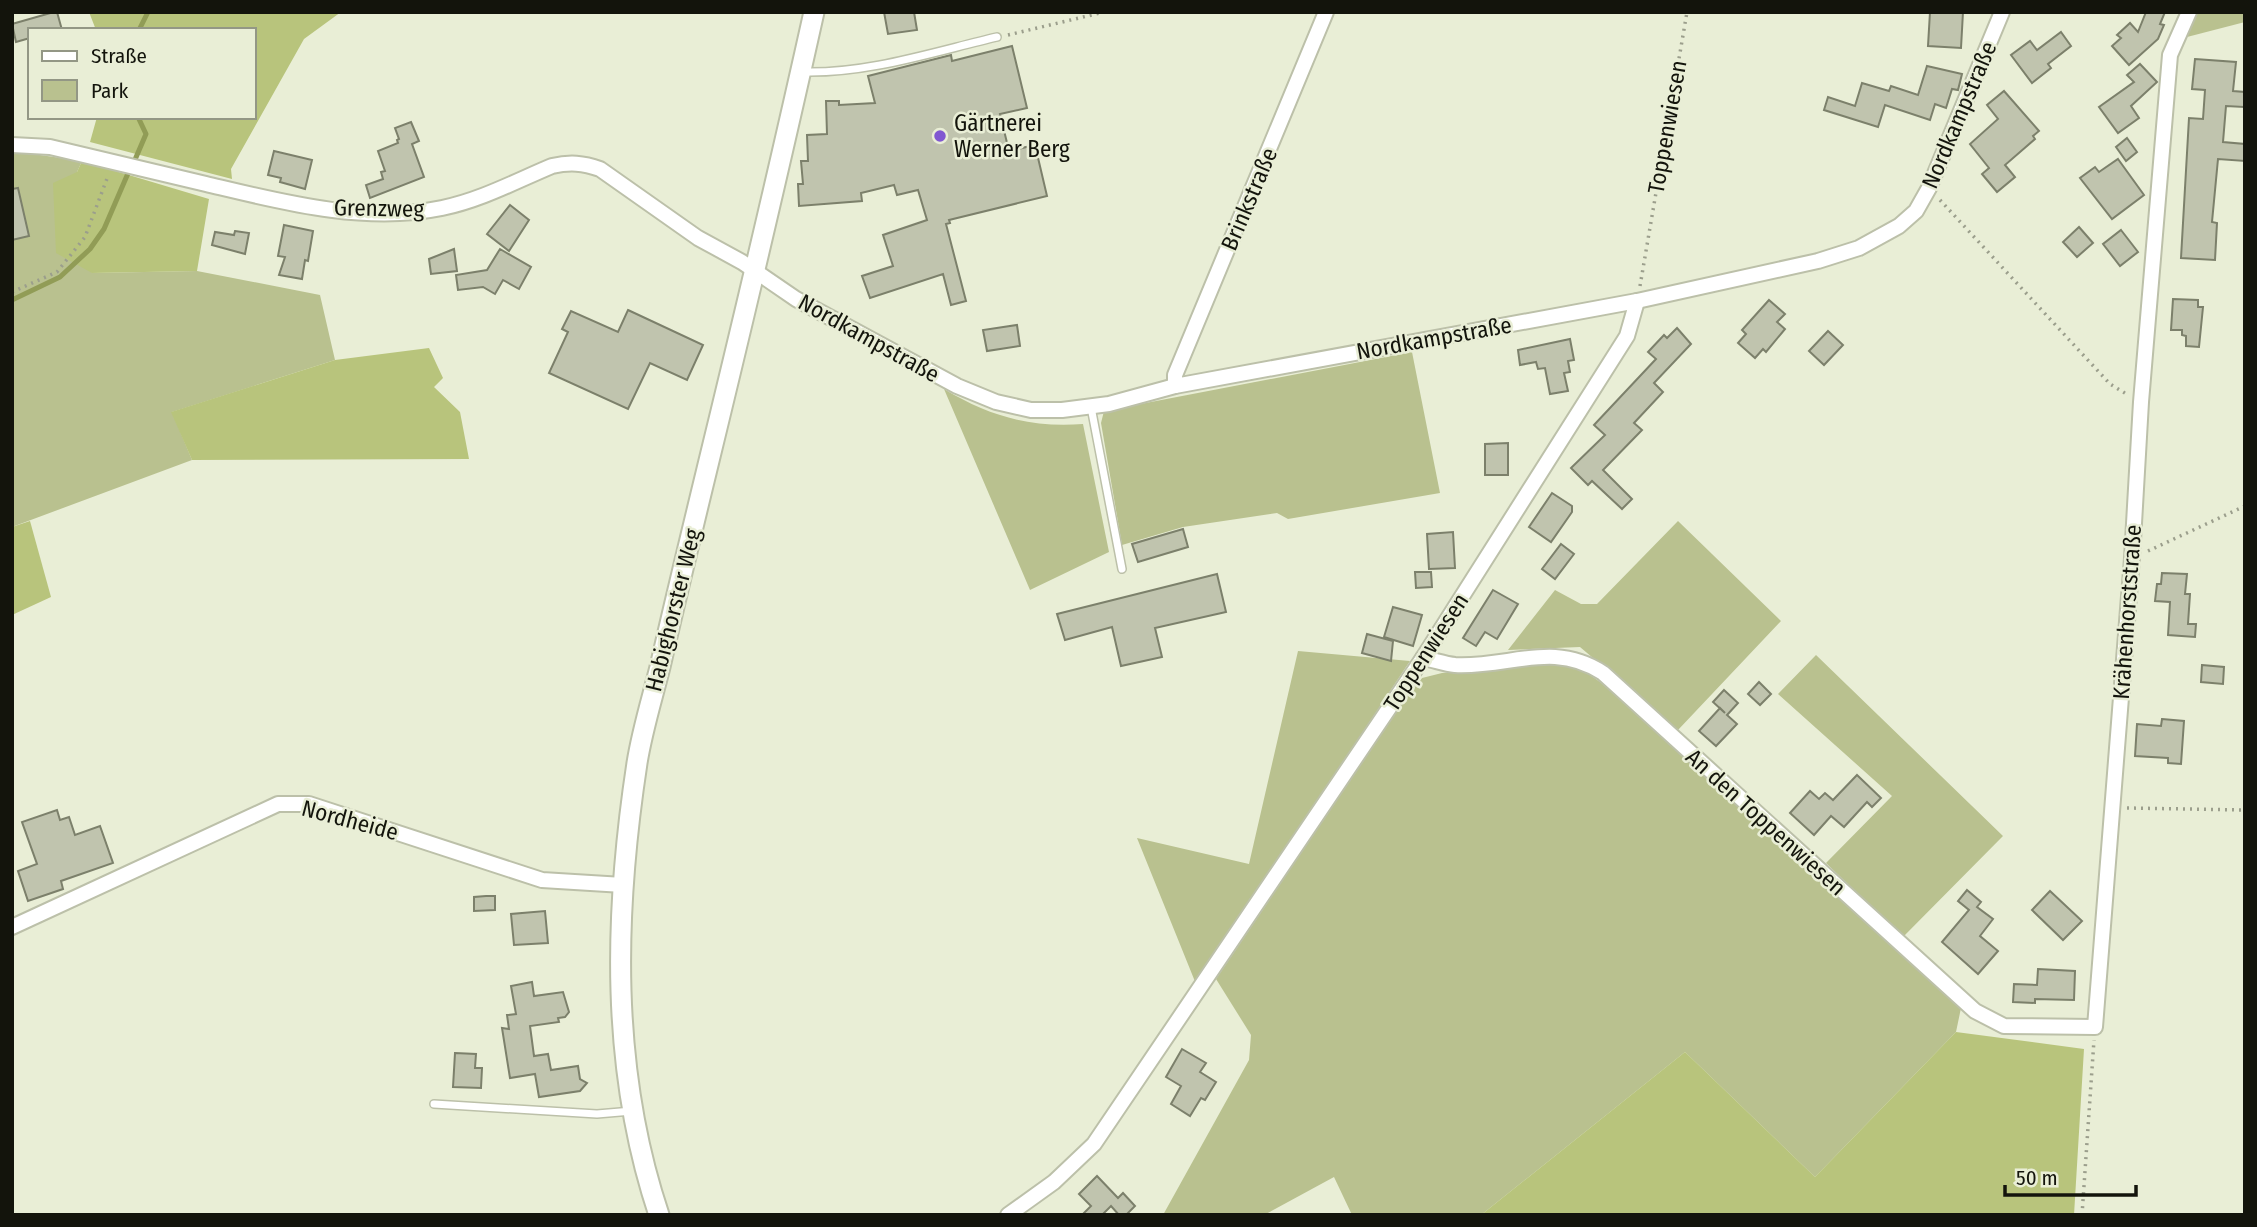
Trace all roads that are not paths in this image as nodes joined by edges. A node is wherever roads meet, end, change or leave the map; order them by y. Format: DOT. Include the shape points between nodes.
graph roads {
  1 [pos="814,12"];
  2 [pos="1326,12"];
  3 [pos="2002,12"];
  4 [pos="2189,12"];
  5 [pos="996,37"];
  6 [pos="801,72"];
  7 [pos="12,145"];
  8 [pos="755,272"];
  9 [pos="1637,302"];
  10 [pos="1175,386"];
  11 [pos="1091,407"];
  12 [pos="1122,569"];
  13 [pos="1423,658"];
  14 [pos="623,885"];
  15 [pos="12,927"];
  16 [pos="2095,1027"];
  17 [pos="434,1104"];
  18 [pos="632,1111"];
  19 [pos="659,1215"];
  20 [pos="1008,1215"];
  1 -- 6 [label="street, Habighorster Weg"];
  2 -- 10 [label="street, Brinkstraße" via="1175,375"];
  3 -- 9 [label="street, Nordkampstraße" via="1929,188 1916,211 1899,226 1858,248"];
  4 -- 16 [label="street, Krähenhorststraße" via="2170,55"];
  5 -- 6 [label="lane" via="859,69"];
  6 -- 8 [label="street, Habighorster Weg"];
  7 -- 8 [label="street, Grenzweg" via="50,148 284,203 385,214 469,202 552,166 582,163 600,169"];
  8 -- 11 [label="street, Nordkampstraße" via="957,386 996,402 1031,410"];
  8 -- 14 [label="street, Habighorster Weg" via="637,760"];
  9 -- 10 [label="street, Nordkampstraße"];
  9 -- 13 [label="street, Toppenwiesen" via="1627,336"];
  10 -- 11 [label="street, Nordkampstraße"];
  11 -- 12 [label="lane"];
  13 -- 16 [label="street, An den Toppenwiesen" via="1455,665 1554,657 1587,663 1975,1011 2004,1026"];
  13 -- 20 [label="street, Toppenwiesen" via="1094,1144 1054,1182"];
  14 -- 15 [label="street, Nordheide" via="542,880 309,804 278,804"];
  14 -- 18 [label="street, Habighorster Weg" via="621,1020"];
  17 -- 18 [label="lane" via="597,1114"];
  18 -- 19 [label="street, Habighorster Weg"];
}
